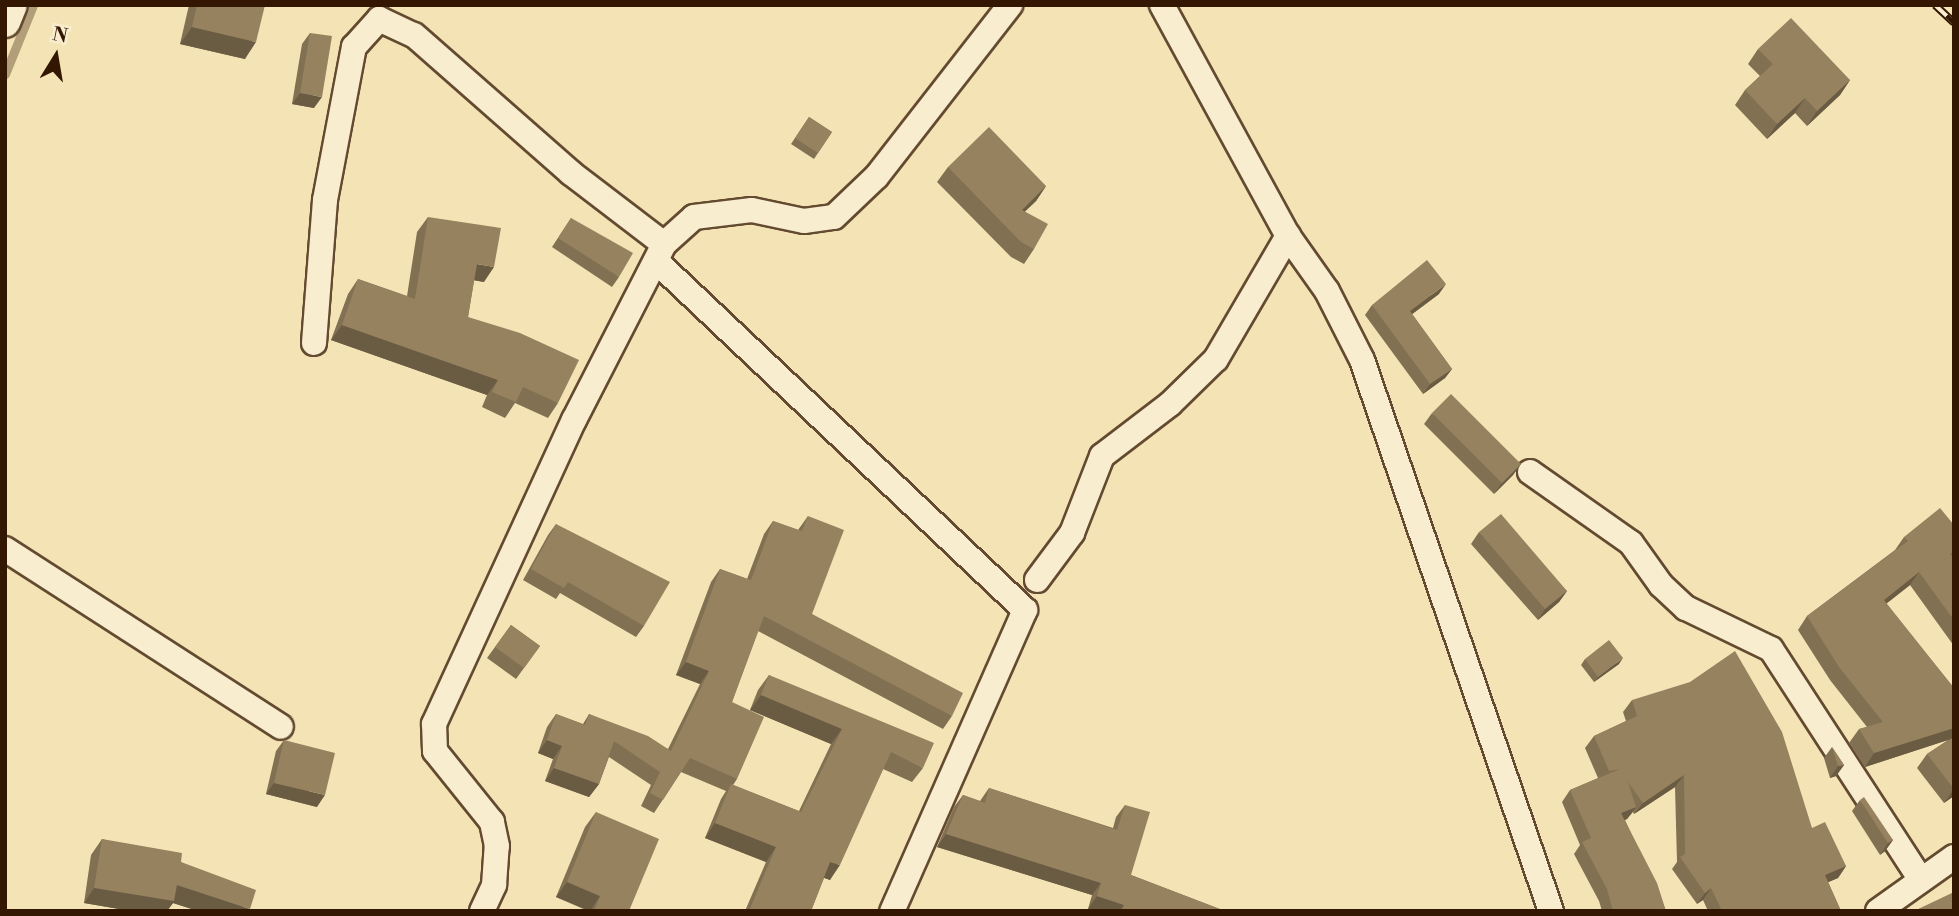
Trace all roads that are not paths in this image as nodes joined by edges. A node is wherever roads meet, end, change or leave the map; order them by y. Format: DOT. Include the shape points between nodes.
graph roads {
  1 [pos="12,5"];
  2 [pos="1010,5"];
  3 [pos="1162,5"];
  4 [pos="5,22"];
  5 [pos="1287,236"];
  6 [pos="660,252"];
  7 [pos="314,343"];
  8 [pos="1530,472"];
  9 [pos="5,549"];
  10 [pos="1037,580"];
  11 [pos="281,727"];
  12 [pos="1954,857"];
  13 [pos="1921,880"];
  14 [pos="482,911"];
  15 [pos="892,911"];
  16 [pos="1551,911"];
  17 [pos="1878,911"];
  1 -- 4 [label="street"];
  2 -- 6 [label="street" via="877,176 834,217 804,221 752,210 694,217"];
  3 -- 5 [label="street"];
  5 -- 10 [label="street" via="1216,359 1170,404 1102,456 1072,533"];
  5 -- 16 [label="street" via="1327,291 1362,360"];
  6 -- 7 [label="street" via="414,35 379,19 354,47 325,200"];
  6 -- 14 [label="street" via="568,432 434,724 435,751 492,822 497,846 494,885"];
  6 -- 15 [label="street" via="1026,611"];
  8 -- 13 [label="street" via="1631,542 1661,585 1686,608 1771,649"];
  9 -- 11 [label="street"];
  12 -- 13 [label="street"];
  13 -- 17 [label="street"];
}
